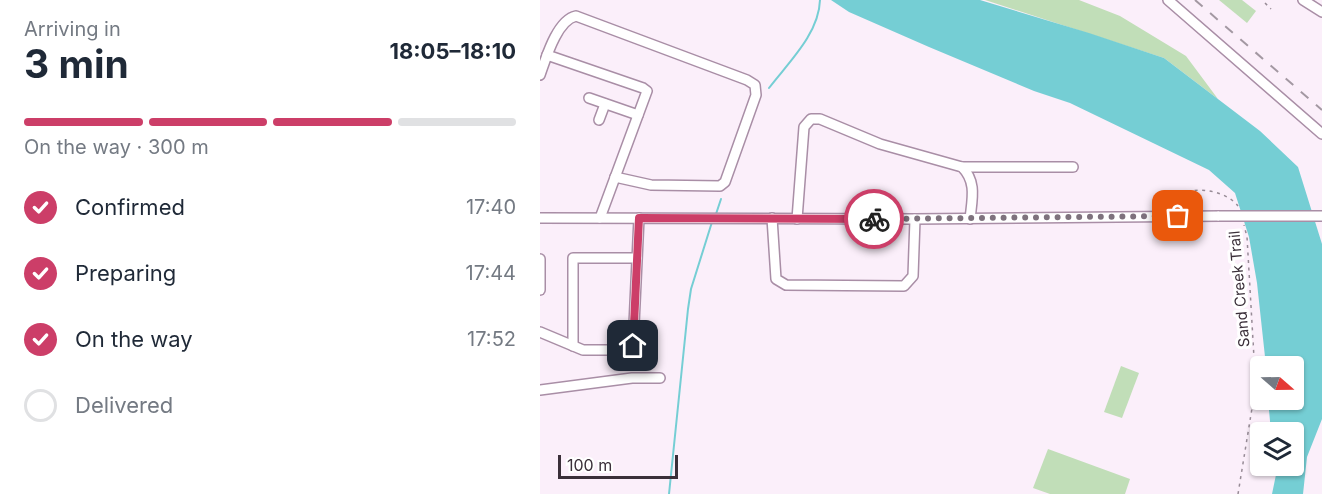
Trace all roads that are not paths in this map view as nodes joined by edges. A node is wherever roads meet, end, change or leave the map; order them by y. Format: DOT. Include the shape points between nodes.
graph roads {
  1 [pos="1168,0"];
  2 [pos="1304,0"];
  3 [pos="1322,12"];
  4 [pos="547,55"];
  5 [pos="540,75"];
  6 [pos="589,98"];
  7 [pos="605,104"];
  8 [pos="638,115"];
  9 [pos="599,120"];
  10 [pos="1322,134"];
  11 [pos="963,166"];
  12 [pos="1073,167"];
  13 [pos="615,177"];
  14 [pos="1322,216"];
  15 [pos="540,218"];
  16 [pos="600,218"];
  17 [pos="639,218"];
  18 [pos="772,218"];
  19 [pos="797,219"];
  20 [pos="915,219"];
  21 [pos="970,219"];
  22 [pos="637,258"];
  23 [pos="540,259"];
  24 [pos="540,290"];
  25 [pos="540,332"];
  26 [pos="573,346"];
  27 [pos="660,378"];
  28 [pos="540,390"];
  1 -- 10 [label="street"];
  2 -- 3 [label="street"];
  4 -- 5 [label="street"];
  4 -- 8 [label="street" via="643,88 646,92"];
  4 -- 13 [label="street" via="563,22 576,16 755,85 756,95 725,182 720,186 651,185"];
  6 -- 7 [label="street"];
  7 -- 8 [label="street"];
  7 -- 9 [label="street"];
  8 -- 13 [label="street"];
  11 -- 12 [label="street"];
  11 -- 19 [label="street" via="915,155 811,119 804,127"];
  11 -- 21 [label="street" via="970,174 973,188"];
  13 -- 16 [label="street"];
  14 -- 21 [label="street, bridge"];
  15 -- 16 [label="street"];
  16 -- 17 [label="street"];
  17 -- 18 [label="street"];
  17 -- 22 [label="street"];
  18 -- 19 [label="street"];
  18 -- 20 [label="street" via="776,279 786,285 880,286 904,286 913,276"];
  19 -- 20 [label="street"];
  20 -- 21 [label="street"];
  22 -- 26 [label="street" via="633,346 630,350 583,350"];
  22 -- 26 [label="street" via="573,258"];
  23 -- 24 [label="street"];
  25 -- 26 [label="street"];
  27 -- 28 [label="street"];
}
